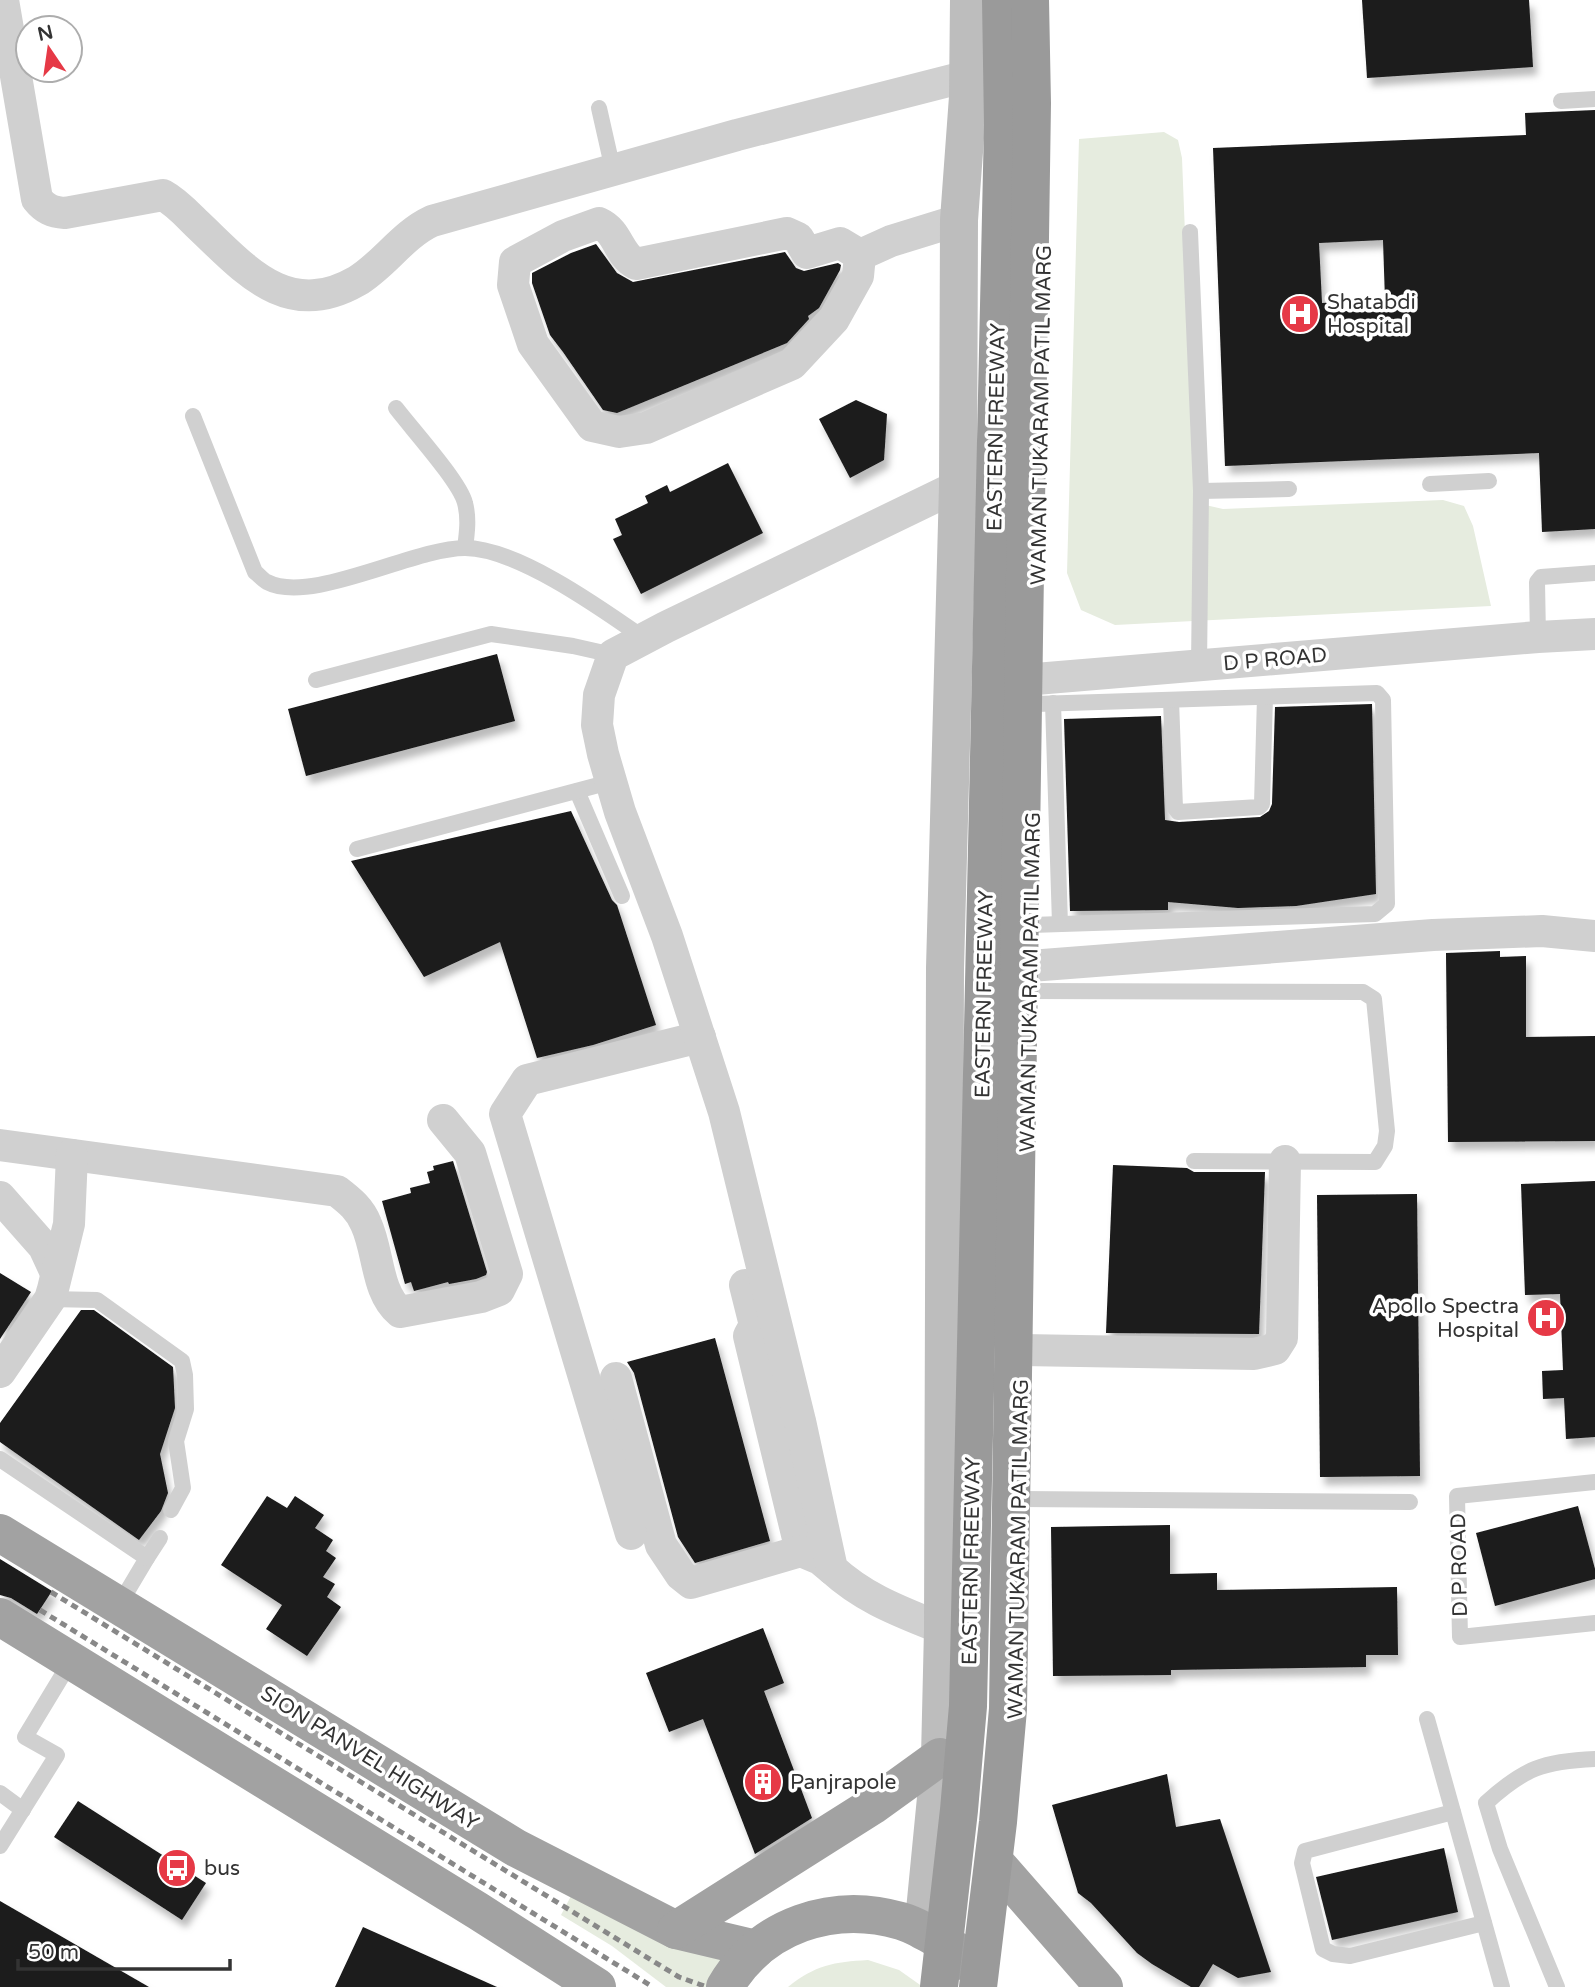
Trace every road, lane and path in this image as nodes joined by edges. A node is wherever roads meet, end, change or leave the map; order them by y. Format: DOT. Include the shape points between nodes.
graph roads {
  1 [pos="3,0"];
  2 [pos="969,0"];
  3 [pos="1001,0"];
  4 [pos="1030,0"];
  5 [pos="1047,0"];
  6 [pos="968,76"];
  7 [pos="1595,99"];
  8 [pos="1561,101"];
  9 [pos="599,108"];
  10 [pos="613,170"];
  11 [pos="959,220"];
  12 [pos="1190,232"];
  13 [pos="860,255"];
  14 [pos="396,408"];
  15 [pos="193,416"];
  16 [pos="1489,481"];
  17 [pos="1430,484"];
  18 [pos="958,486"];
  19 [pos="1289,489"];
  20 [pos="1201,491"];
  21 [pos="465,548"];
  22 [pos="1595,573"];
  23 [pos="1595,634"];
  24 [pos="1538,636"];
  25 [pos="645,639"];
  26 [pos="613,656"];
  27 [pos="1199,666"];
  28 [pos="316,681"];
  29 [pos="954,685"];
  30 [pos="1042,696"];
  31 [pos="1265,697"];
  32 [pos="1171,700"];
  33 [pos="610,782"];
  34 [pos="577,791"];
  35 [pos="357,849"];
  36 [pos="622,896"];
  37 [pos="1046,924"];
  38 [pos="1595,936"];
  39 [pos="1029,994"];
  40 [pos="944,1025"];
  41 [pos="700,1037"];
  42 [pos="443,1120"];
  43 [pos="0,1145"];
  44 [pos="72,1155"];
  45 [pos="1194,1161"];
  46 [pos="1285,1161"];
  47 [pos="0,1197"];
  48 [pos="743,1276"];
  49 [pos="53,1286"];
  50 [pos="1022,1350"];
  51 [pos="0,1372"];
  52 [pos="616,1378"];
  53 [pos="0,1459"];
  54 [pos="1595,1482"];
  55 [pos="1410,1502"];
  56 [pos="171,1510"];
  57 [pos="1021,1514"];
  58 [pos="944,1521"];
  59 [pos="0,1533"];
  60 [pos="631,1534"];
  61 [pos="160,1538"];
  62 [pos="801,1551"];
  63 [pos="147,1558"];
  64 [pos="832,1569"];
  65 [pos="119,1605"];
  66 [pos="0,1617"];
  67 [pos="1595,1623"];
  68 [pos="943,1629"];
  69 [pos="71,1661"];
  70 [pos="1427,1719"];
  71 [pos="940,1757"];
  72 [pos="1595,1759"];
  73 [pos="0,1793"];
  74 [pos="23,1810"];
  75 [pos="1453,1812"];
  76 [pos="0,1846"];
  77 [pos="999,1867"];
  78 [pos="1484,1923"];
  79 [pos="676,1930"];
  80 [pos="923,1931"];
  81 [pos="756,1949"];
  82 [pos="974,1976"];
  83 [pos="597,1987"];
  84 [pos="725,1987"];
  85 [pos="939,1987"];
  86 [pos="1104,1987"];
  87 [pos="1502,1987"];
  88 [pos="1557,1987"];
  1 -- 10 [label="street" via="37,199 43,207 65,213 163,195 254,277 275,288 302,295 331,293 381,265 415,229 432,221"];
  2 -- 6 [label="main road"];
  3 -- 85 [label="highway, EASTERN FREEWAY" via="1003,139 968,1706"];
  4 -- 82 [label="highway, EASTERN FREEWAY" via="1032,117 1008,1709 998,1822"];
  5 -- 30 [label="main road, WAMAN TUKARAM PATIL MARG"];
  6 -- 10 [label="street"];
  6 -- 11 [label="main road"];
  7 -- 8 [label="lane"];
  9 -- 10 [label="lane"];
  11 -- 13 [label="street"];
  11 -- 18 [label="main road"];
  12 -- 20 [label="lane"];
  13 -- 13 [label="street" via="840,243 807,253 798,238 788,233 636,264 628,260 609,228 599,223 515,262 513,285 533,344 592,426 619,432 646,428 792,365 834,319 858,276"];
  14 -- 21 [label="lane" via="465,502"];
  15 -- 21 [label="lane" via="255,572 266,582 282,587 315,586"];
  16 -- 17 [label="lane"];
  18 -- 25 [label="street"];
  18 -- 29 [label="main road"];
  19 -- 20 [label="lane"];
  20 -- 27 [label="lane"];
  21 -- 25 [label="lane" via="509,559 567,586"];
  22 -- 24 [label="lane" via="1541,577 1537,582"];
  23 -- 24 [label="street, D P ROAD"];
  24 -- 27 [label="street, D P ROAD"];
  25 -- 26 [label="street"];
  26 -- 28 [label="lane" via="491,634"];
  26 -- 33 [label="street" via="599,695 597,725"];
  27 -- 30 [label="street, D P ROAD"];
  29 -- 30 [label="street, D P ROAD"];
  29 -- 40 [label="main road"];
  30 -- 32 [label="lane"];
  30 -- 37 [label="main road, WAMAN TUKARAM PATIL MARG"];
  31 -- 32 [label="lane"];
  31 -- 32 [label="lane" via="1262,804 1178,812"];
  31 -- 37 [label="lane" via="1377,693 1383,700 1387,904 1376,914"];
  33 -- 34 [label="lane"];
  33 -- 41 [label="street"];
  34 -- 35 [label="lane"];
  34 -- 36 [label="lane"];
  37 -- 39 [label="main road, WAMAN TUKARAM PATIL MARG"];
  38 -- 39 [label="street" via="1542,931 1433,935"];
  39 -- 40 [label="main road"];
  39 -- 46 [label="lane" via="1363,992 1374,999 1385,1146 1375,1162"];
  39 -- 50 [label="main road, WAMAN TUKARAM PATIL MARG"];
  40 -- 58 [label="main road"];
  41 -- 60 [label="street" via="527,1080 505,1114"];
  41 -- 64 [label="street" via="757,1243"];
  42 -- 44 [label="street" via="470,1153 507,1274 499,1290 481,1297 400,1312 389,1303 367,1225 356,1206 337,1191"];
  43 -- 44 [label="street"];
  44 -- 49 [label="street" via="69,1224"];
  45 -- 46 [label="lane"];
  46 -- 50 [label="street" via="1282,1338 1275,1349 1254,1354"];
  47 -- 49 [label="street" via="44,1247"];
  48 -- 62 [label="street" via="755,1325 749,1336"];
  49 -- 51 [label="street"];
  49 -- 56 [label="lane" via="97,1300 182,1361 186,1409 176,1441 183,1488"];
  50 -- 57 [label="main road, WAMAN TUKARAM PATIL MARG"];
  52 -- 62 [label="street" via="661,1545 681,1575 691,1583"];
  53 -- 63 [label="lane"];
  54 -- 67 [label="lane, D P ROAD" via="1457,1496 1460,1637"];
  55 -- 57 [label="lane"];
  57 -- 58 [label="main road"];
  57 -- 77 [label="main road, WAMAN TUKARAM PATIL MARG" via="1012,1801"];
  58 -- 68 [label="main road"];
  59 -- 65 [label="highway, SION PANVEL HIGHWAY"];
  61 -- 63 [label="lane"];
  62 -- 64 [label="street"];
  63 -- 65 [label="lane"];
  64 -- 68 [label="street" via="867,1597"];
  65 -- 79 [label="highway, SION PANVEL HIGHWAY" via="516,1848"];
  66 -- 69 [label="highway"];
  68 -- 71 [label="main road"];
  69 -- 74 [label="lane" via="25,1737 57,1755"];
  69 -- 83 [label="highway"];
  70 -- 75 [label="lane"];
  71 -- 79 [label="highway"];
  71 -- 80 [label="main road"];
  72 -- 88 [label="lane" via="1537,1766 1486,1803"];
  73 -- 74 [label="lane"];
  74 -- 76 [label="lane"];
  75 -- 78 [label="lane"];
  75 -- 78 [label="lane" via="1305,1851 1302,1863 1323,1949 1350,1956"];
  77 -- 82 [label="main road, WAMAN TUKARAM PATIL MARG"];
  77 -- 86 [label="highway"];
  78 -- 87 [label="lane"];
  79 -- 81 [label="highway, SION PANVEL HIGHWAY"];
  80 -- 81 [label="highway" via="903,1921 865,1913 826,1915 788,1927"];
  80 -- 82 [label="highway"];
  81 -- 84 [label="highway"];
}
